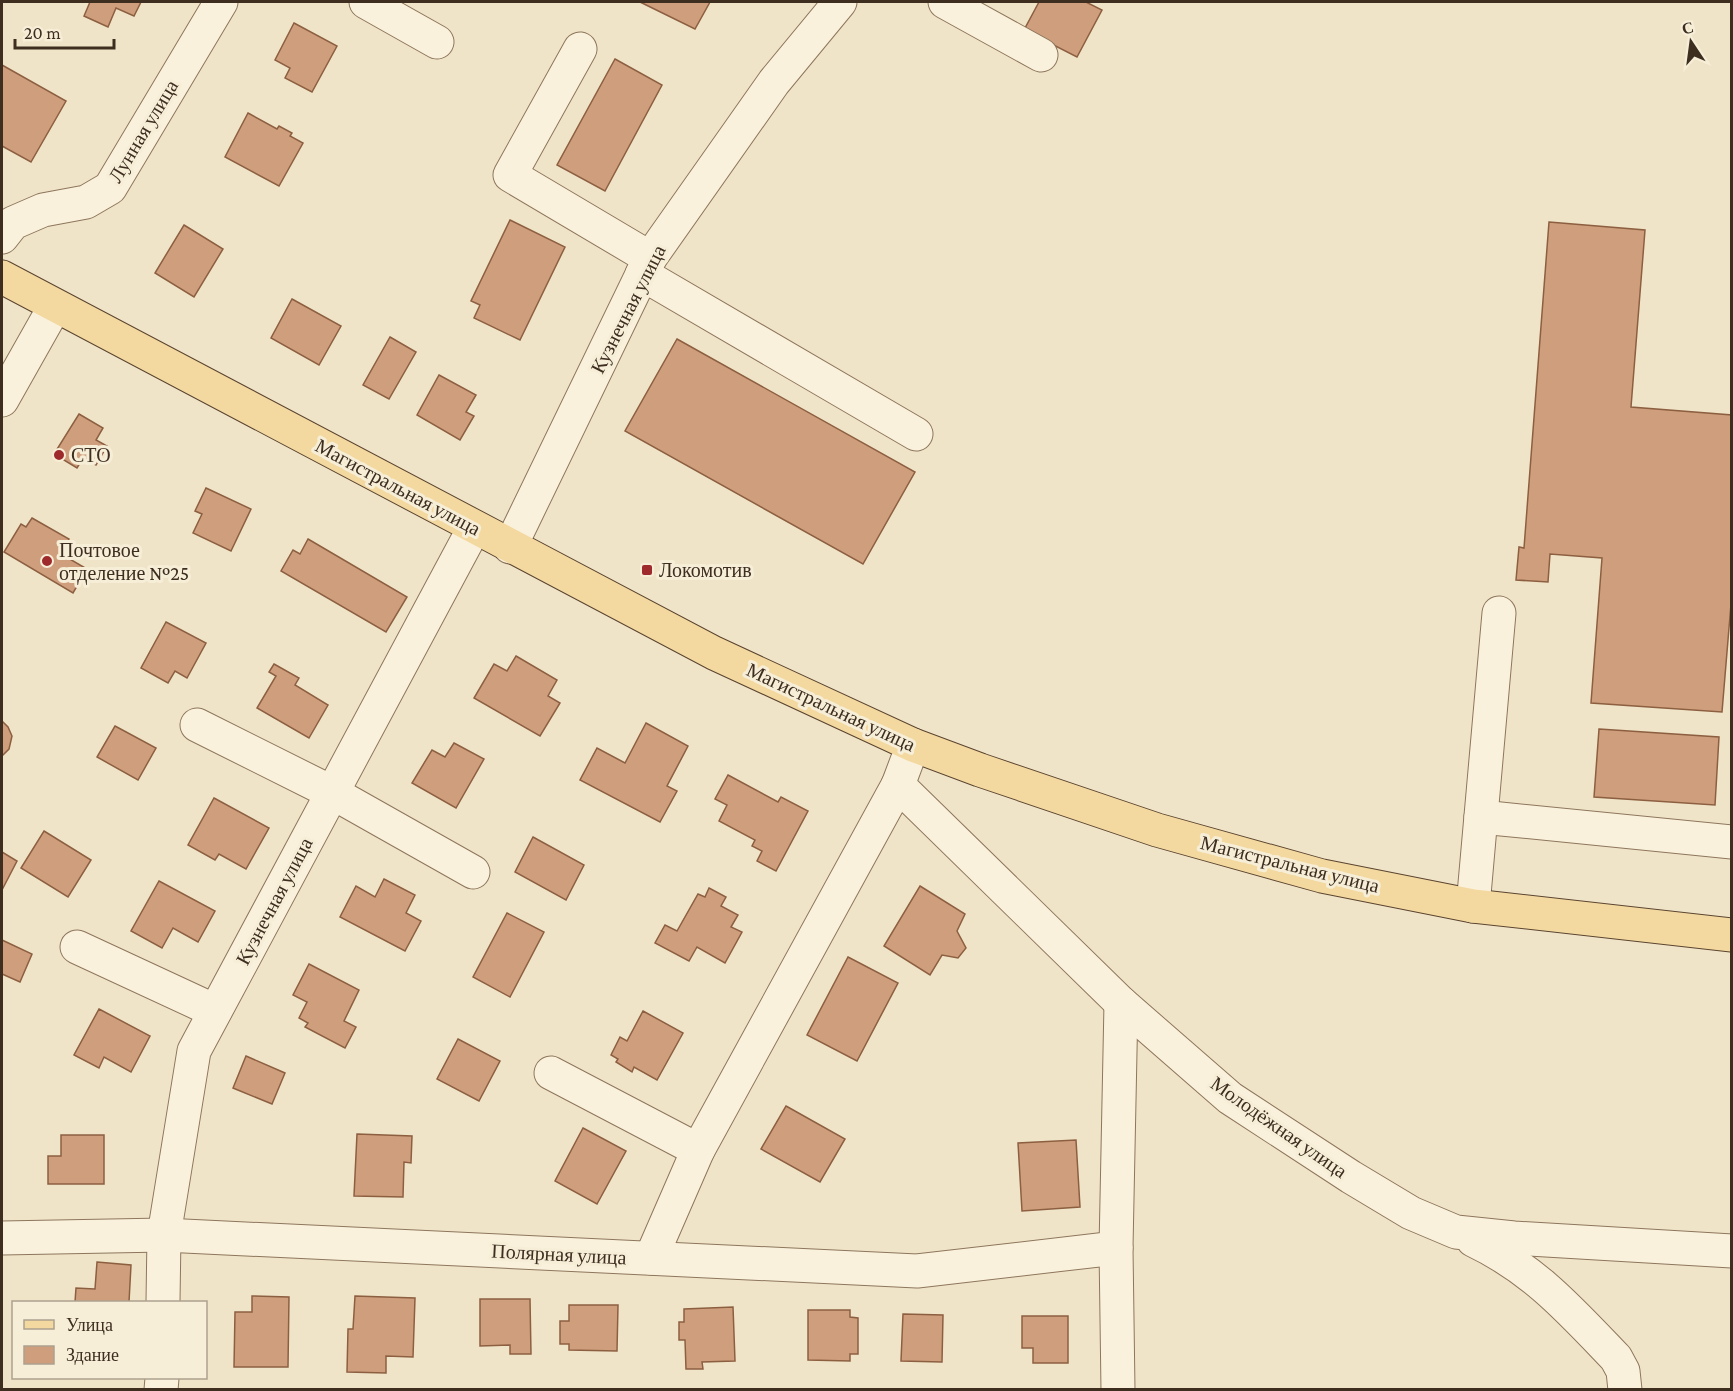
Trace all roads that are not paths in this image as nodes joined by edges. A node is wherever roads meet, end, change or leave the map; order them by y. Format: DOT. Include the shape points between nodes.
graph roads {
  1 [pos="221,2"];
  2 [pos="366,2"];
  3 [pos="840,2"];
  4 [pos="945,2"];
  5 [pos="437,42"];
  6 [pos="580,49"];
  7 [pos="1041,55"];
  8 [pos="2,237"];
  9 [pos="646,266"];
  10 [pos="2,277"];
  11 [pos="55,306"];
  12 [pos="2,400"];
  13 [pos="916,434"];
  14 [pos="474,528"];
  15 [pos="510,547"];
  16 [pos="1499,613"];
  17 [pos="197,725"];
  18 [pos="913,745"];
  19 [pos="898,785"];
  20 [pos="333,794"];
  21 [pos="1481,817"];
  22 [pos="1731,842"];
  23 [pos="473,872"];
  24 [pos="1473,906"];
  25 [pos="1731,935"];
  26 [pos="77,947"];
  27 [pos="1121,1003"];
  28 [pos="215,1011"];
  29 [pos="550,1073"];
  30 [pos="698,1150"];
  31 [pos="1456,1232"];
  32 [pos="164,1235"];
  33 [pos="2,1238"];
  34 [pos="1116,1248"];
  35 [pos="1731,1251"];
  36 [pos="651,1258"];
  37 [pos="163,1301"];
  38 [pos="1118,1389"];
  39 [pos="1625,1389"];
  1 -- 8 [label="street, Лунная улица" via="110,188 86,202 43,210 14,223"];
  2 -- 5 [label="street"];
  3 -- 9 [label="street, Кузнечная улица" via="774,82"];
  4 -- 7 [label="street"];
  6 -- 9 [label="street" via="510,175"];
  9 -- 13 [label="street"];
  9 -- 15 [label="street, Кузнечная улица"];
  10 -- 11 [label="main road, Магистральная улица"];
  11 -- 12 [label="street"];
  11 -- 14 [label="main road, Магистральная улица"];
  14 -- 15 [label="main road, Магистральная улица"];
  14 -- 20 [label="street, Кузнечная улица"];
  15 -- 18 [label="main road, Магистральная улица" via="714,653"];
  16 -- 21 [label="street"];
  17 -- 20 [label="street"];
  18 -- 19 [label="street"];
  18 -- 24 [label="main road, Магистральная улица" via="1168,833 1322,876"];
  19 -- 27 [label="street, Молодёжная улица"];
  19 -- 30 [label="street"];
  20 -- 23 [label="street"];
  20 -- 28 [label="street, Кузнечная улица"];
  21 -- 22 [label="street"];
  21 -- 24 [label="street"];
  24 -- 25 [label="main road, Магистральная улица"];
  26 -- 28 [label="street"];
  27 -- 31 [label="street, Молодёжная улица" via="1230,1098 1411,1213"];
  27 -- 34 [label="street"];
  28 -- 32 [label="street, Кузнечная улица" via="194,1051"];
  29 -- 30 [label="street"];
  30 -- 36 [label="street"];
  31 -- 35 [label="street, Молодёжная улица"];
  31 -- 39 [label="street" via="1501,1253 1552,1292 1616,1358 1623,1371"];
  32 -- 33 [label="street, Полярная улица"];
  32 -- 36 [label="street, Полярная улица"];
  32 -- 37 [label="street, Кузнечная улица"];
  34 -- 36 [label="street, Полярная улица" via="917,1271"];
  34 -- 38 [label="street"];
}
